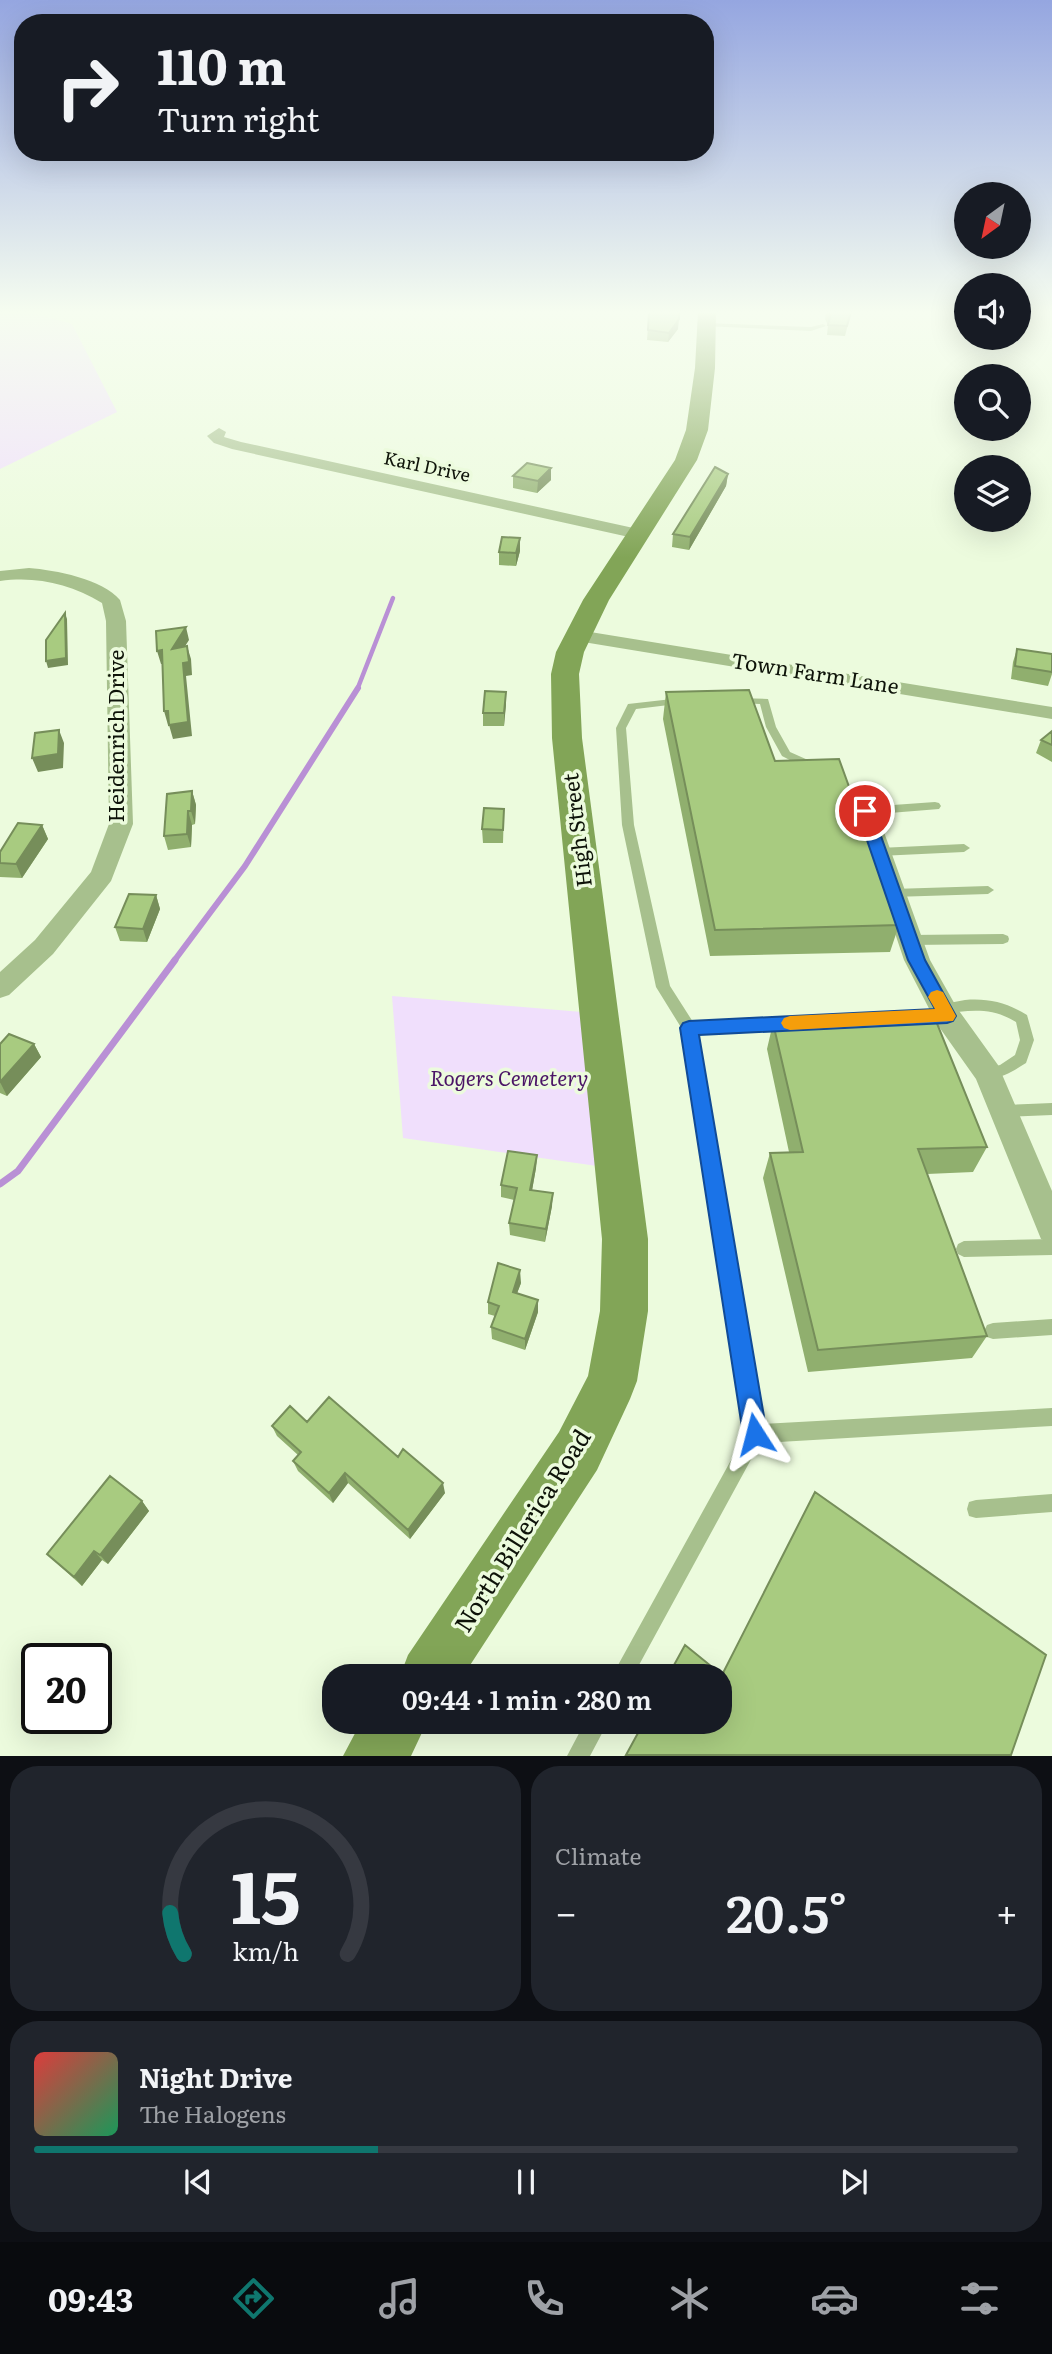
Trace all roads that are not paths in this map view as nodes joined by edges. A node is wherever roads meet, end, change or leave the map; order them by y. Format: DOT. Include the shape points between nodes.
graph roads {
  1 [pos="702,394"];
  2 [pos="219,432"];
  3 [pos="638,534"];
  4 [pos="0,576"];
  5 [pos="578,636"];
  6 [pos="694,700"];
  7 [pos="729,701"];
  8 [pos="1052,713"];
  9 [pos="828,775"];
  10 [pos="858,798"];
  11 [pos="935,806"];
  12 [pos="964,848"];
  13 [pos="879,852"];
  14 [pos="988,890"];
  15 [pos="893,893"];
  16 [pos="1003,939"];
  17 [pos="910,940"];
  18 [pos="0,988"];
  19 [pos="941,1013"];
  20 [pos="798,1023"];
  21 [pos="689,1028"];
  22 [pos="988,1073"];
  23 [pos="1052,1110"];
  24 [pos="1004,1111"];
  25 [pos="1041,1177"];
  26 [pos="1052,1230"];
  27 [pos="1052,1247"];
  28 [pos="964,1249"];
  29 [pos="1052,1327"];
  30 [pos="993,1331"];
  31 [pos="612,1381"];
  32 [pos="1052,1417"];
  33 [pos="755,1434"];
  34 [pos="1052,1503"];
  35 [pos="976,1509"];
  36 [pos="437,1664"];
  37 [pos="629,1664"];
  38 [pos="389,1734"];
  39 [pos="590,1734"];
  40 [pos="374,1755"];
  41 [pos="578,1755"];
  1 -- 3 [label="main road, High Street" via="697,430 686,460"];
  2 -- 3 [label="street, Karl Drive" via="215,436 219,440 237,446"];
  3 -- 5 [label="main road, High Street"];
  4 -- 18 [label="street, Heidenrich Drive" via="70,580 111,600 116,621 121,824 102,875 44,947"];
  5 -- 8 [label="street, Town Farm Lane"];
  5 -- 31 [label="main road, High Street" via="565,674 567,738 625,1239 624,1311"];
  6 -- 21 [label="lane" via="632,706 621,728 628,825 663,987"];
  7 -- 9 [label="lane" via="764,701 771,727 786,754"];
  10 -- 11 [label="lane"];
  10 -- 13 [label="street"];
  12 -- 13 [label="lane"];
  13 -- 15 [label="street"];
  14 -- 15 [label="lane"];
  15 -- 17 [label="street"];
  16 -- 17 [label="lane"];
  17 -- 19 [label="street"];
  19 -- 22 [label="street"];
  19 -- 22 [label="lane" via="978,1004 1004,1007 1022,1019 1027,1040 1021,1059"];
  20 -- 21 [label="lane"];
  21 -- 33 [label="lane"];
  22 -- 24 [label="street"];
  23 -- 24 [label="lane"];
  24 -- 25 [label="street"];
  25 -- 26 [label="street"];
  27 -- 28 [label="lane"];
  29 -- 30 [label="lane"];
  31 -- 36 [label="main road, North Billerica Road" via="578,1451"];
  32 -- 33 [label="lane"];
  33 -- 37 [label="lane"];
  34 -- 35 [label="lane"];
  38 -- 40 [label="main road"];
  39 -- 41 [label="lane"];
}
